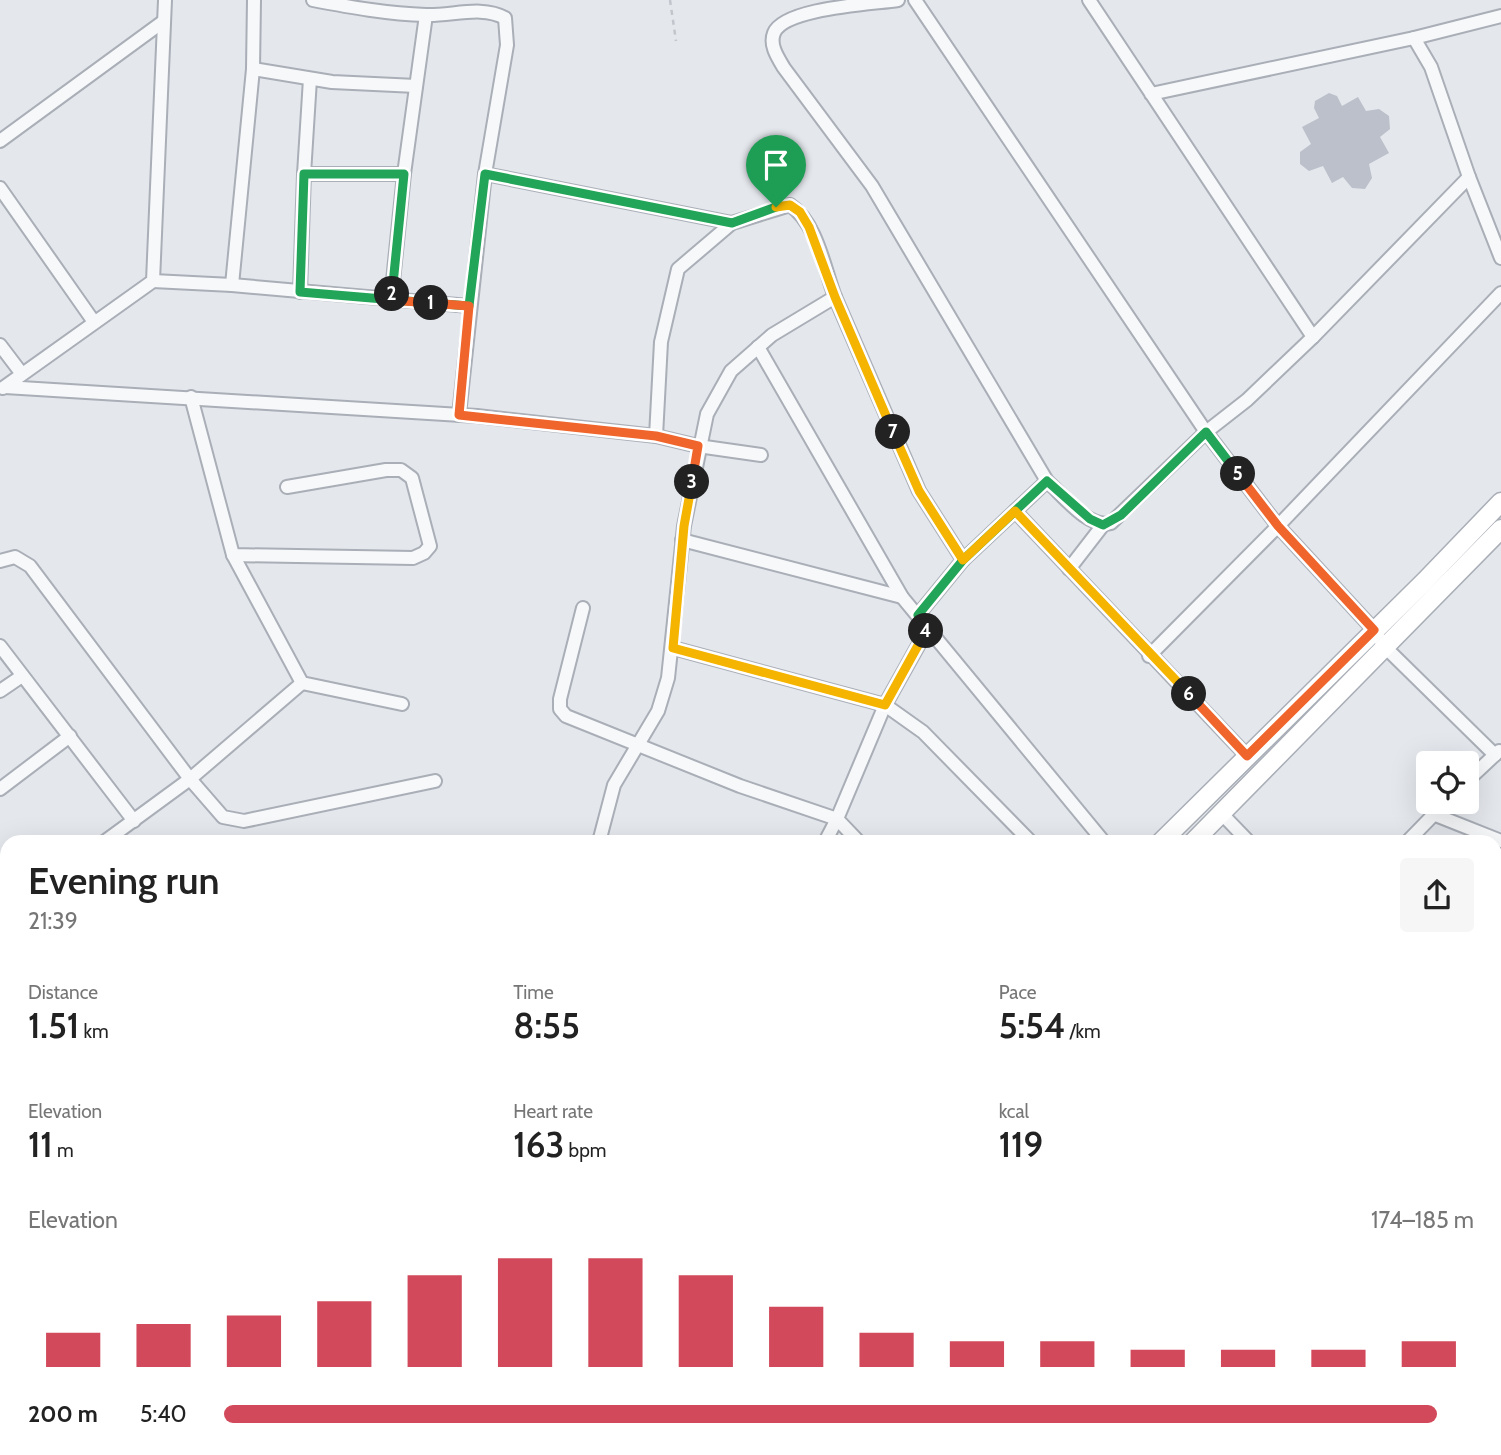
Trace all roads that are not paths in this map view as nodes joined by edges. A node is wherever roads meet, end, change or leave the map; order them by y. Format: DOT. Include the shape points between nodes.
graph roads {
  1 [pos="165,0"];
  2 [pos="254,0"];
  3 [pos="313,0"];
  4 [pos="898,0"];
  5 [pos="915,0"];
  6 [pos="1089,0"];
  7 [pos="426,15"];
  8 [pos="1501,16"];
  9 [pos="164,21"];
  10 [pos="1413,38"];
  11 [pos="253,69"];
  12 [pos="310,79"];
  13 [pos="416,86"];
  14 [pos="1151,94"];
  15 [pos="0,141"];
  16 [pos="304,174"];
  17 [pos="404,174"];
  18 [pos="485,174"];
  19 [pos="1469,177"];
  20 [pos="0,188"];
  21 [pos="732,223"];
  22 [pos="1501,258"];
  23 [pos="153,281"];
  24 [pos="232,285"];
  25 [pos="300,292"];
  26 [pos="1501,293"];
  27 [pos="835,297"];
  28 [pos="391,300"];
  29 [pos="469,306"];
  30 [pos="94,322"];
  31 [pos="1313,337"];
  32 [pos="0,345"];
  33 [pos="758,347"];
  34 [pos="22,374"];
  35 [pos="3,388"];
  36 [pos="191,397"];
  37 [pos="459,415"];
  38 [pos="1206,432"];
  39 [pos="656,436"];
  40 [pos="698,446"];
  41 [pos="761,455"];
  42 [pos="1047,481"];
  43 [pos="287,487"];
  44 [pos="1501,502"];
  45 [pos="1015,511"];
  46 [pos="1103,525"];
  47 [pos="1278,526"];
  48 [pos="1501,529"];
  49 [pos="682,540"];
  50 [pos="233,555"];
  51 [pos="963,560"];
  52 [pos="0,561"];
  53 [pos="1069,569"];
  54 [pos="902,597"];
  55 [pos="583,608"];
  56 [pos="918,615"];
  57 [pos="928,628"];
  58 [pos="1374,630"];
  59 [pos="0,646"];
  60 [pos="1384,646"];
  61 [pos="673,648"];
  62 [pos="1149,656"];
  63 [pos="22,676"];
  64 [pos="302,683"];
  65 [pos="0,691"];
  66 [pos="402,704"];
  67 [pos="885,705"];
  68 [pos="70,736"];
  69 [pos="637,746"];
  70 [pos="1498,752"];
  71 [pos="1247,756"];
  72 [pos="1479,770"];
  73 [pos="190,779"];
  74 [pos="435,782"];
  75 [pos="0,789"];
  76 [pos="1221,813"];
  77 [pos="1433,814"];
  78 [pos="836,819"];
  79 [pos="134,821"];
  80 [pos="114,835"];
  81 [pos="601,835"];
  82 [pos="828,835"];
  83 [pos="852,835"];
  84 [pos="1024,835"];
  85 [pos="1098,835"];
  86 [pos="1168,835"];
  87 [pos="1200,835"];
  88 [pos="1242,835"];
  89 [pos="1414,835"];
  90 [pos="1486,835"];
  1 -- 9 [label="street"];
  2 -- 11 [label="street"];
  3 -- 7 [label="street"];
  4 -- 42 [label="street" via="782,21 773,47 872,186"];
  5 -- 38 [label="street"];
  6 -- 14 [label="street"];
  7 -- 13 [label="street"];
  7 -- 18 [label="street" via="471,12 505,18 507,45"];
  8 -- 10 [label="street"];
  9 -- 15 [label="street"];
  9 -- 23 [label="street"];
  10 -- 14 [label="street"];
  10 -- 19 [label="street" via="1431,67"];
  11 -- 12 [label="street"];
  11 -- 24 [label="street"];
  12 -- 13 [label="street"];
  12 -- 16 [label="street"];
  13 -- 17 [label="street"];
  14 -- 31 [label="street"];
  16 -- 17 [label="street"];
  16 -- 25 [label="street"];
  17 -- 28 [label="street"];
  18 -- 21 [label="street"];
  18 -- 29 [label="street"];
  19 -- 22 [label="street"];
  19 -- 31 [label="street"];
  20 -- 30 [label="street"];
  21 -- 27 [label="street" via="790,205 800,212"];
  21 -- 39 [label="street" via="678,269 673,282 661,342"];
  23 -- 24 [label="street"];
  23 -- 30 [label="street"];
  24 -- 25 [label="street"];
  25 -- 28 [label="street"];
  26 -- 47 [label="street"];
  27 -- 33 [label="street"];
  27 -- 51 [label="street" via="919,491"];
  28 -- 29 [label="street"];
  29 -- 37 [label="street"];
  30 -- 34 [label="street"];
  31 -- 38 [label="street"];
  32 -- 34 [label="street"];
  33 -- 40 [label="street" via="731,371 718,391"];
  33 -- 54 [label="street"];
  34 -- 35 [label="street"];
  35 -- 36 [label="street"];
  36 -- 37 [label="street"];
  36 -- 50 [label="street"];
  37 -- 39 [label="street"];
  38 -- 46 [label="street" via="1121,515"];
  38 -- 47 [label="street"];
  39 -- 40 [label="street"];
  40 -- 41 [label="street"];
  40 -- 49 [label="street"];
  42 -- 45 [label="street"];
  42 -- 46 [label="street"];
  43 -- 50 [label="street" via="401,470 412,478 429,546 413,558"];
  44 -- 58 [label="street"];
  45 -- 51 [label="street"];
  45 -- 53 [label="street"];
  46 -- 53 [label="street"];
  47 -- 58 [label="street"];
  47 -- 62 [label="street"];
  48 -- 60 [label="street"];
  49 -- 54 [label="street"];
  49 -- 61 [label="street"];
  50 -- 64 [label="street"];
  51 -- 56 [label="street"];
  52 -- 73 [label="street" via="15,557 30,566"];
  53 -- 62 [label="street"];
  54 -- 56 [label="street"];
  55 -- 69 [label="street" via="561,709 566,716"];
  56 -- 57 [label="street"];
  57 -- 67 [label="street"];
  57 -- 85 [label="street"];
  58 -- 60 [label="street"];
  58 -- 71 [label="street"];
  59 -- 63 [label="street"];
  60 -- 70 [label="street"];
  60 -- 76 [label="street"];
  61 -- 67 [label="street"];
  61 -- 69 [label="street" via="658,710"];
  62 -- 71 [label="street"];
  63 -- 65 [label="street"];
  63 -- 68 [label="street"];
  64 -- 66 [label="street"];
  64 -- 73 [label="street"];
  67 -- 78 [label="street"];
  67 -- 84 [label="street" via="923,732"];
  68 -- 75 [label="street"];
  68 -- 79 [label="street"];
  69 -- 78 [label="street"];
  69 -- 81 [label="street" via="614,785"];
  70 -- 72 [label="street"];
  71 -- 86 [label="street"];
  73 -- 74 [label="street" via="223,817 244,821"];
  73 -- 79 [label="street"];
  76 -- 87 [label="street"];
  76 -- 88 [label="street"];
  77 -- 89 [label="street"];
  77 -- 90 [label="street"];
  78 -- 82 [label="street"];
  78 -- 83 [label="street"];
  79 -- 80 [label="street"];
}
